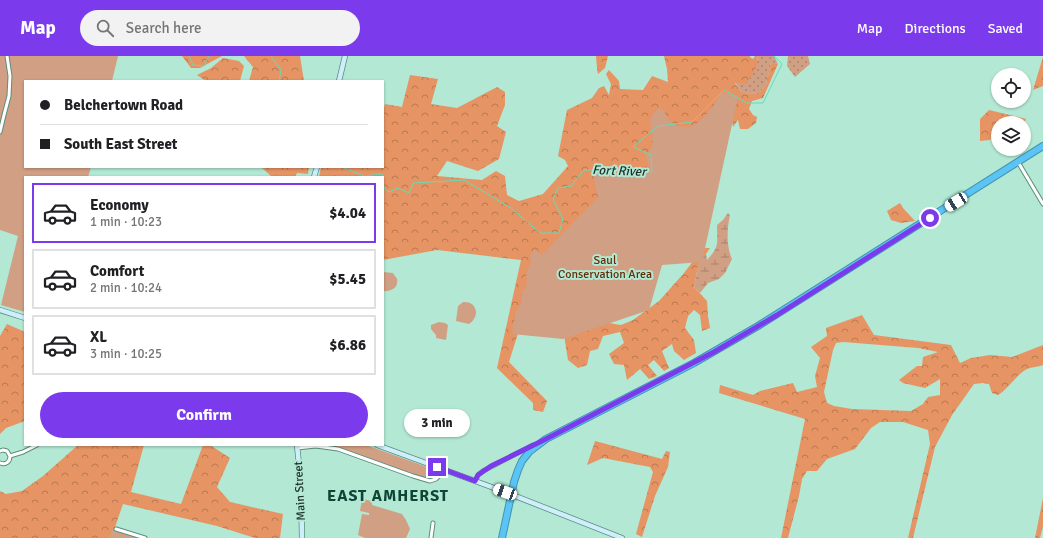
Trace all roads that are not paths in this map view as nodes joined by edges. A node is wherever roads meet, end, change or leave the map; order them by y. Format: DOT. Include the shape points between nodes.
graph roads {
  1 [pos="7,56"];
  2 [pos="345,56"];
  3 [pos="339,80"];
  4 [pos="0,132"];
  5 [pos="1043,146"];
  6 [pos="1018,162"];
  7 [pos="1043,204"];
  8 [pos="0,310"];
  9 [pos="24,318"];
  10 [pos="546,439"];
  11 [pos="35,446"];
  12 [pos="297,446"];
  13 [pos="381,446"];
  14 [pos="0,451"];
  15 [pos="10,456"];
  16 [pos="0,463"];
  17 [pos="443,469"];
  18 [pos="475,481"];
  19 [pos="512,495"];
  20 [pos="433,523"];
  21 [pos="116,529"];
  22 [pos="145,538"];
  23 [pos="302,538"];
  24 [pos="431,538"];
  25 [pos="502,538"];
  26 [pos="622,538"];
  1 -- 4 [label="street" via="9,96"];
  2 -- 3 [label="main road"];
  5 -- 6 [label="highway"];
  6 -- 7 [label="street"];
  6 -- 10 [label="highway" via="758,326 699,360"];
  8 -- 9 [label="main road"];
  10 -- 18 [label="street" via="487,469 478,475"];
  10 -- 19 [label="highway" via="522,461"];
  11 -- 15 [label="street"];
  12 -- 17 [label="street" via="338,449 430,481 436,480"];
  12 -- 23 [label="main road, Main Street"];
  13 -- 17 [label="main road"];
  14 -- 15 [label="street" via="7,451"];
  15 -- 16 [label="street" via="6,463"];
  17 -- 18 [label="main road"];
  18 -- 19 [label="main road"];
  19 -- 25 [label="highway"];
  19 -- 26 [label="main road"];
  20 -- 24 [label="street"];
  21 -- 22 [label="street"];
}
